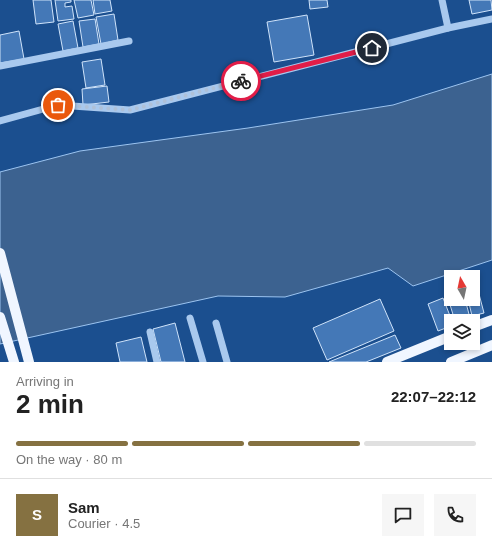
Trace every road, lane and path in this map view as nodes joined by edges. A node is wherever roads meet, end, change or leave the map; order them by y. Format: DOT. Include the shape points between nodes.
graph roads {
  1 [pos="442,0"];
  2 [pos="492,19"];
  3 [pos="448,28"];
  4 [pos="129,41"];
  5 [pos="0,66"];
  6 [pos="0,121"];
  7 [pos="0,253"];
  8 [pos="0,317"];
  9 [pos="190,318"];
  10 [pos="492,320"];
  11 [pos="216,323"];
  12 [pos="480,324"];
  13 [pos="150,332"];
  14 [pos="444,339"];
  15 [pos="492,345"];
  16 [pos="389,361"];
  17 [pos="14,362"];
  18 [pos="29,362"];
  19 [pos="157,362"];
  20 [pos="203,362"];
  21 [pos="227,362"];
  22 [pos="451,362"];
  1 -- 3 [label="street"];
  2 -- 3 [label="street"];
  3 -- 6 [label="street" via="130,110 58,105"];
  4 -- 5 [label="street"];
  7 -- 18 [label="main road"];
  8 -- 17 [label="main road"];
  9 -- 20 [label="street"];
  10 -- 12 [label="main road"];
  11 -- 21 [label="street"];
  13 -- 19 [label="street"];
  14 -- 16 [label="main road"];
  15 -- 22 [label="main road"];
}
